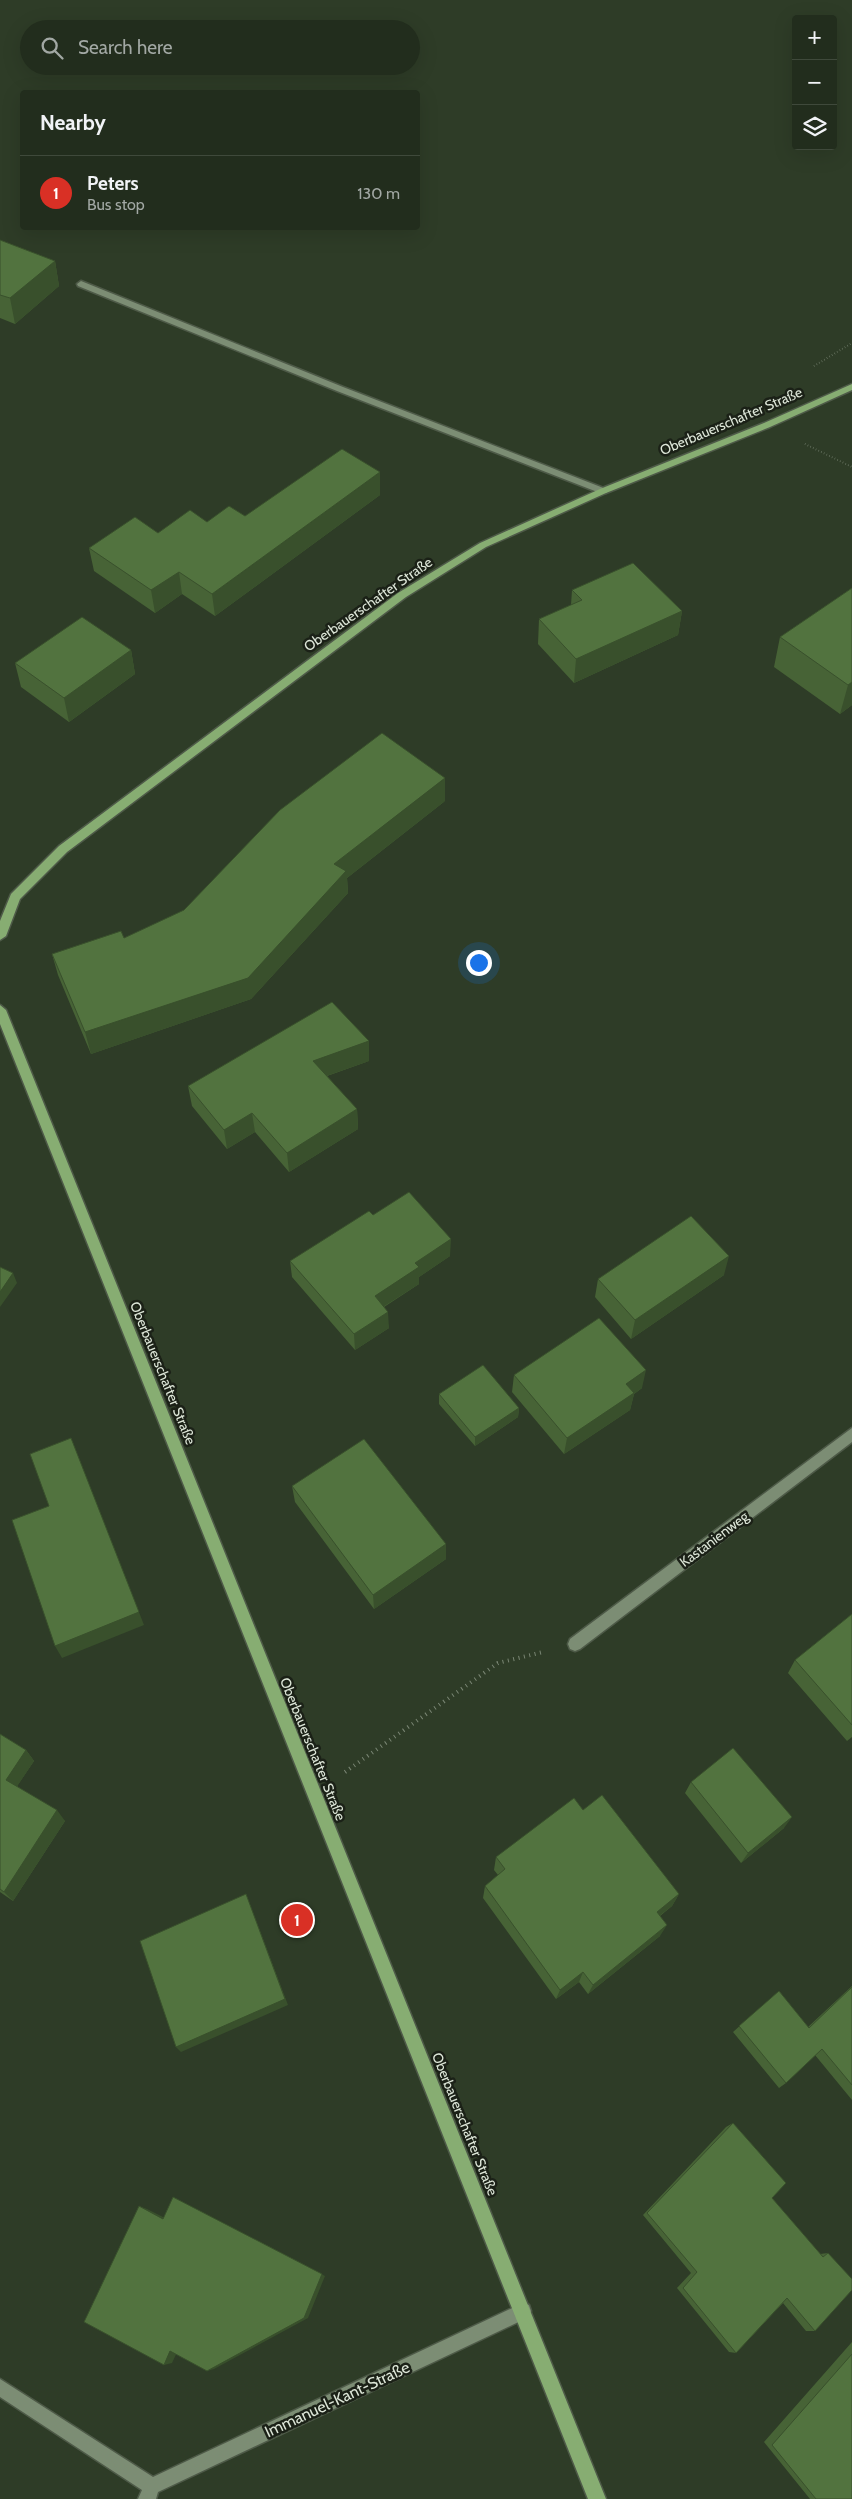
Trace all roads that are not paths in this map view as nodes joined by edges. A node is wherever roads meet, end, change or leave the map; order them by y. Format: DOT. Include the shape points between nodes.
graph roads {
  1 [pos="81,284"];
  2 [pos="852,387"];
  3 [pos="603,491"];
  4 [pos="0,936"];
  5 [pos="0,1010"];
  6 [pos="852,1434"];
  7 [pos="575,1644"];
  8 [pos="523,2311"];
  9 [pos="0,2387"];
  10 [pos="150,2493"];
  11 [pos="597,2499"];
  1 -- 3 [label="street"];
  2 -- 3 [label="main road, Oberbauerschafter Straße"];
  3 -- 4 [label="main road, Oberbauerschafter Straße" via="483,545 402,595 63,849 15,898"];
  5 -- 8 [label="main road, Oberbauerschafter Straße"];
  6 -- 7 [label="street, Kastanienweg"];
  8 -- 10 [label="street, Immanuel-Kant-Straße"];
  8 -- 11 [label="main road, Oberbauerschafter Straße"];
  9 -- 10 [label="street, Immanuel-Kant-Straße"];
}
